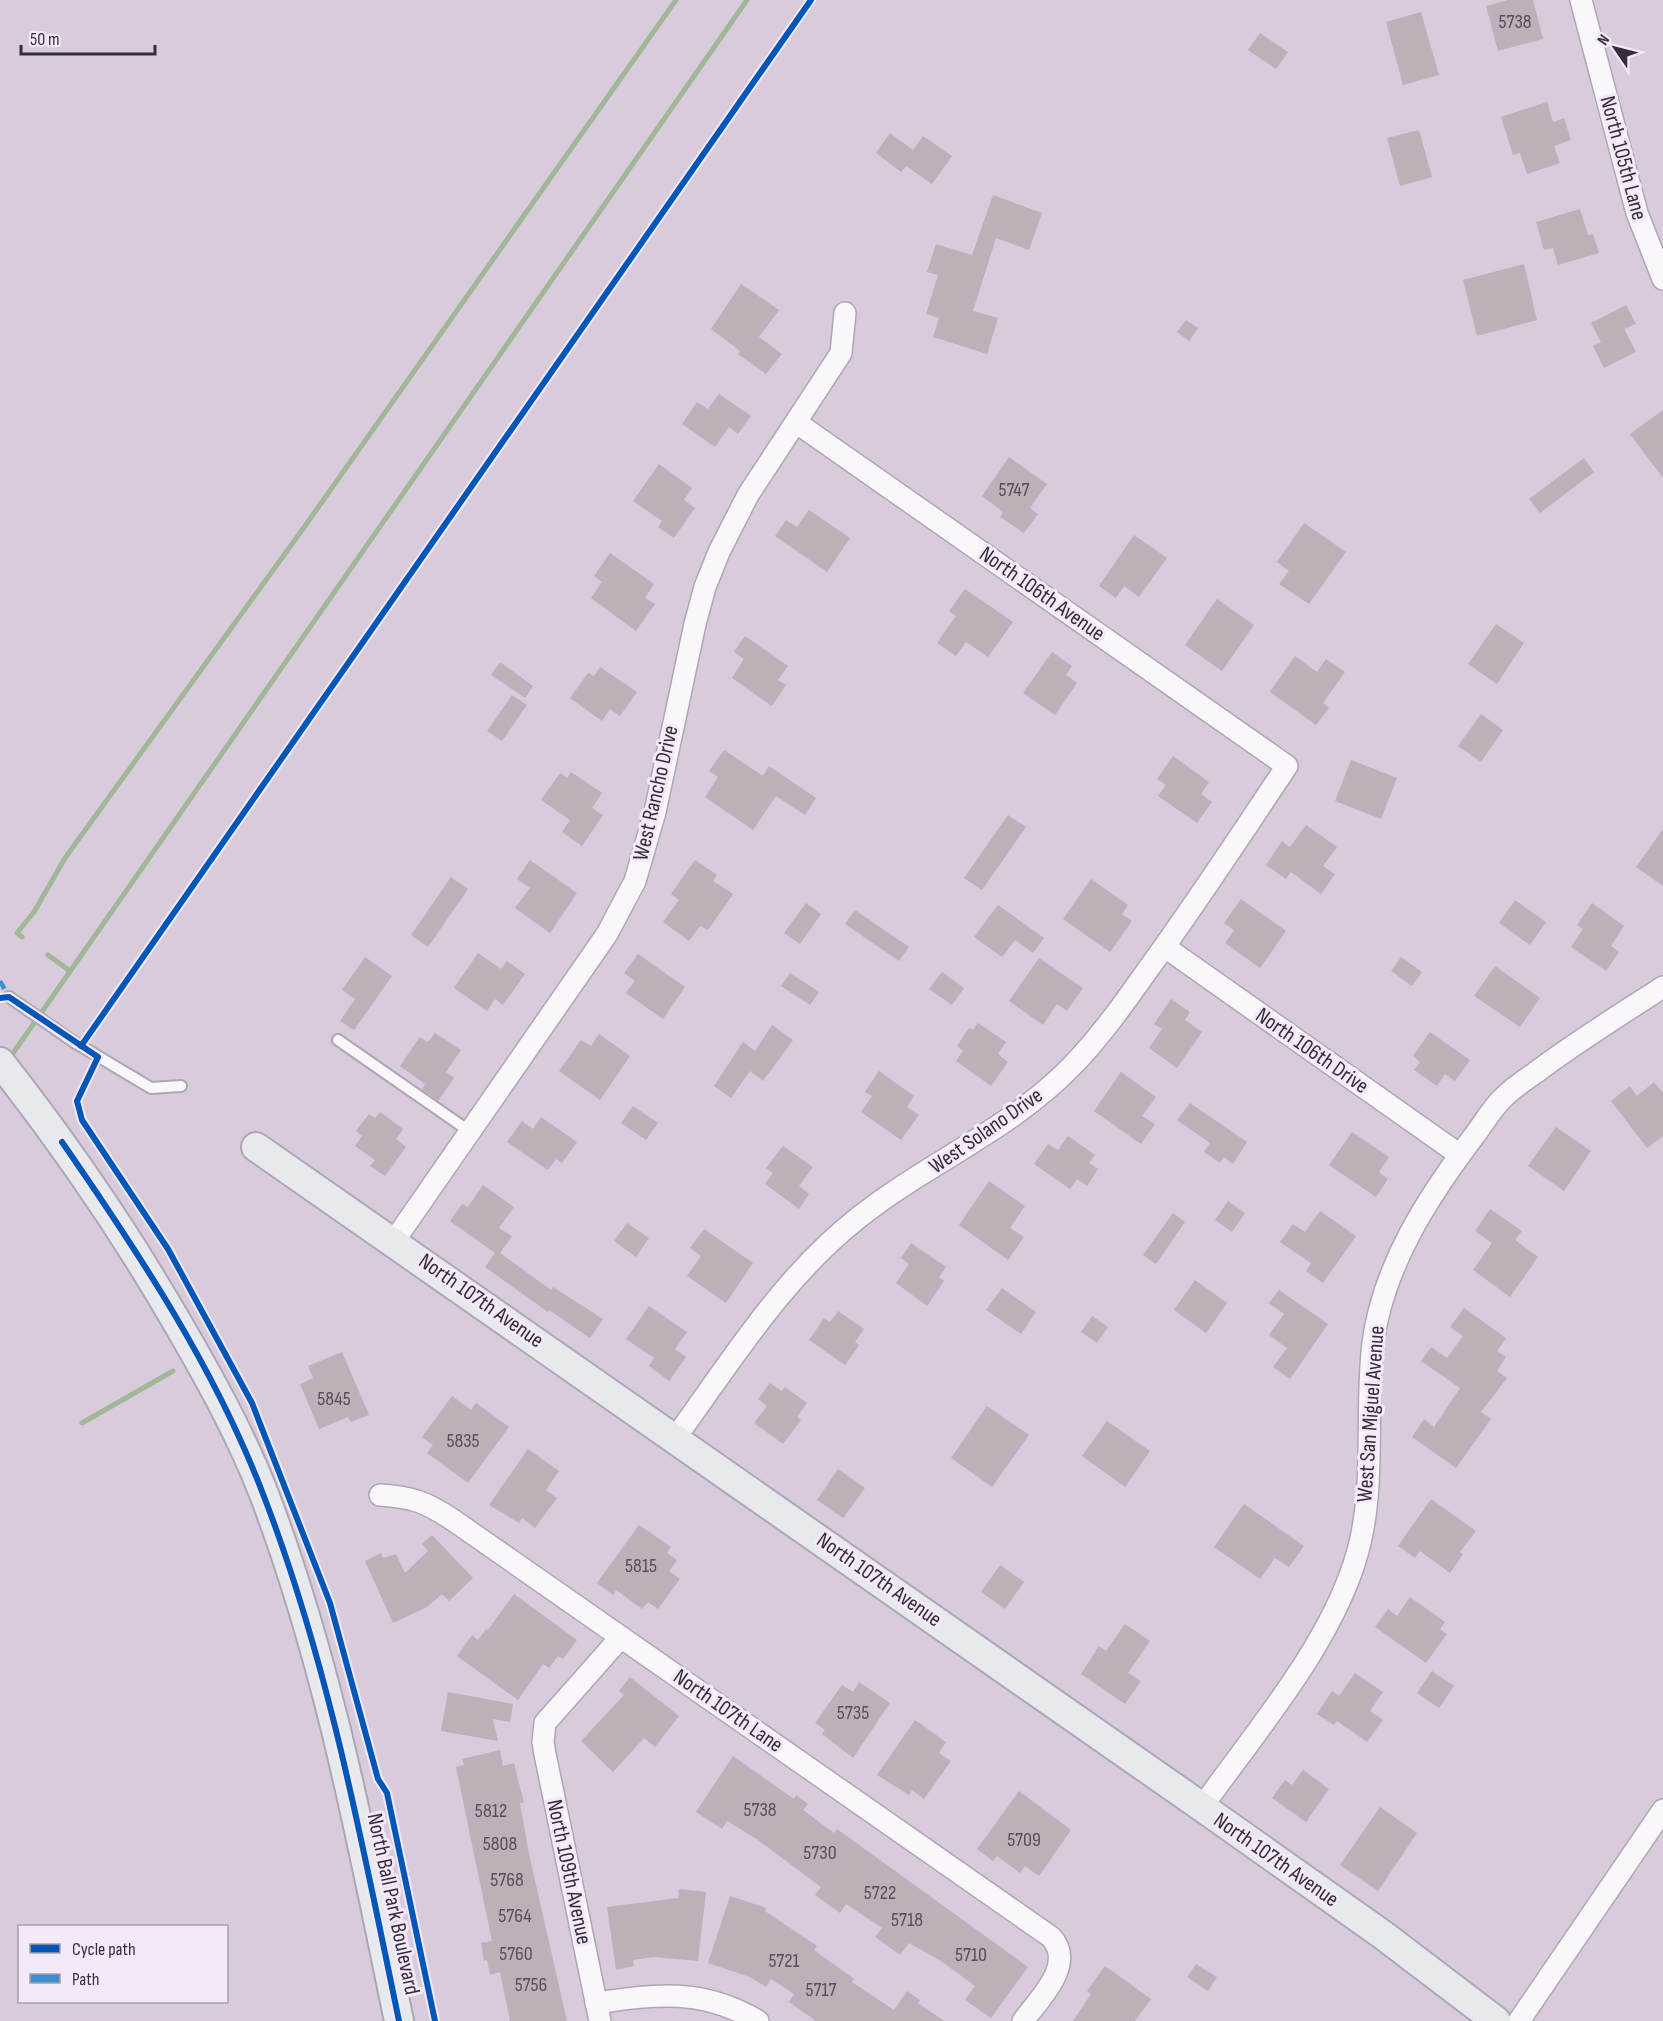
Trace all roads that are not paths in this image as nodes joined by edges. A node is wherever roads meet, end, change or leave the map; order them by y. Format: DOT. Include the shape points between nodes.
graph roads {
  1 [pos="1581,0"];
  2 [pos="1663,279"];
  3 [pos="845,313"];
  4 [pos="797,423"];
  5 [pos="1287,766"];
  6 [pos="1165,947"];
  7 [pos="1663,987"];
  8 [pos="9,997"];
  9 [pos="338,1040"];
  10 [pos="0,1062"];
  11 [pos="181,1086"];
  12 [pos="469,1131"];
  13 [pos="256,1147"];
  14 [pos="1460,1155"];
  15 [pos="394,1241"];
  16 [pos="676,1437"];
  17 [pos="380,1495"];
  18 [pos="621,1637"];
  19 [pos="1202,1807"];
  20 [pos="1663,1810"];
  21 [pos="598,2012"];
  22 [pos="399,2021"];
  23 [pos="758,2021"];
  24 [pos="1023,2021"];
  25 [pos="1496,2021"];
  26 [pos="1519,2021"];
  1 -- 2 [label="street, North 105th Lane" via="1637,213"];
  3 -- 4 [label="street, West Rancho Drive" via="841,353"];
  4 -- 5 [label="street, North 106th Avenue"];
  4 -- 12 [label="street, West Rancho Drive" via="748,495 705,587 655,812 635,881 607,934"];
  5 -- 6 [label="street, West Solano Drive"];
  6 -- 14 [label="street, North 106th Drive"];
  6 -- 16 [label="street, West Solano Drive" via="1094,1042 1037,1098 984,1137 860,1216 807,1263 768,1309"];
  7 -- 14 [label="street, West San Miguel Avenue" via="1563,1052 1503,1097"];
  8 -- 11 [label="lane" via="151,1088"];
  9 -- 12 [label="lane"];
  10 -- 22 [label="street, North Ball Park Boulevard" via="53,1130 156,1287 212,1383 263,1493 312,1637 331,1707"];
  12 -- 15 [label="street, West Rancho Drive"];
  13 -- 15 [label="street, North 107th Avenue"];
  14 -- 19 [label="street, West San Miguel Avenue" via="1416,1224 1384,1290 1370,1374 1368,1493 1353,1566 1321,1636"];
  15 -- 16 [label="street, North 107th Avenue"];
  16 -- 19 [label="street, North 107th Avenue"];
  17 -- 18 [label="street, North 107th Lane" via="411,1497 427,1503"];
  18 -- 21 [label="street, North 109th Avenue" via="545,1724 543,1742"];
  18 -- 24 [label="street, North 107th Lane" via="1051,1937 1058,1944 1058,1971"];
  19 -- 25 [label="street, North 107th Avenue" via="1383,1935"];
  20 -- 26 [label="street"];
  21 -- 23 [label="street" via="651,1995 689,1996 725,2005"];
}
